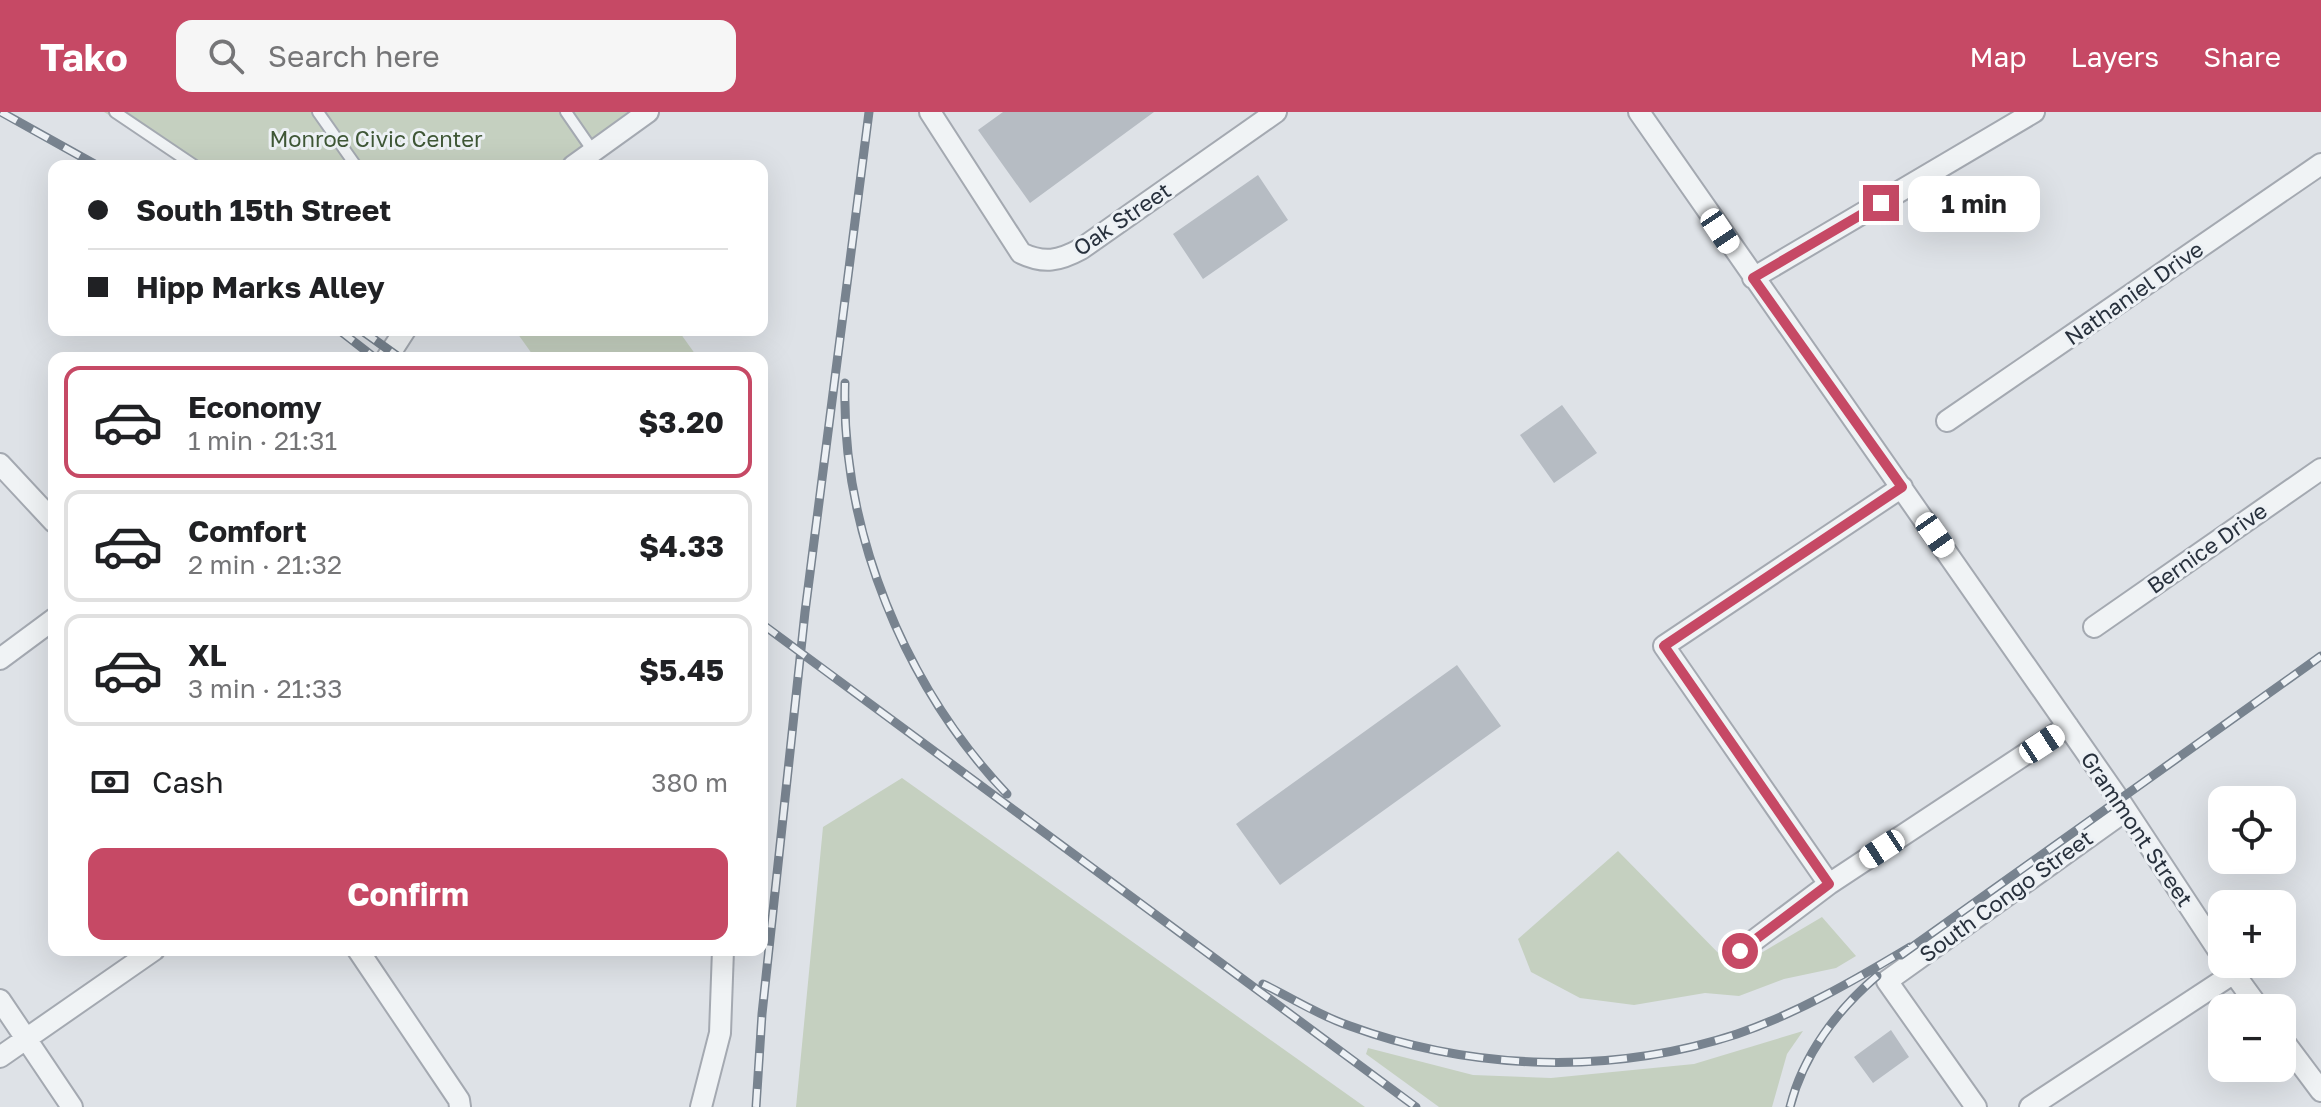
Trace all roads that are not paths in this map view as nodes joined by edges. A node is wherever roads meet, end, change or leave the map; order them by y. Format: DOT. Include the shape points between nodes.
graph roads {
  1 [pos="115,112"];
  2 [pos="318,112"];
  3 [pos="566,112"];
  4 [pos="930,112"];
  5 [pos="1276,112"];
  6 [pos="1639,112"];
  7 [pos="2034,112"];
  8 [pos="641,114"];
  9 [pos="593,151"];
  10 [pos="186,160"];
  11 [pos="352,160"];
  12 [pos="581,160"];
  13 [pos="2321,164"];
  14 [pos="1753,278"];
  15 [pos="1947,421"];
  16 [pos="0,464"];
  17 [pos="2321,469"];
  18 [pos="1902,487"];
  19 [pos="48,514"];
  20 [pos="48,623"];
  21 [pos="2094,627"];
  22 [pos="0,659"];
  23 [pos="2068,726"];
  24 [pos="2125,811"];
  25 [pos="1829,884"];
  26 [pos="2208,935"];
  27 [pos="1740,951"];
  28 [pos="145,956"];
  29 [pos="362,956"];
  30 [pos="723,956"];
  31 [pos="2210,978"];
  32 [pos="0,1000"];
  33 [pos="26,1039"];
  34 [pos="0,1057"];
  35 [pos="2296,1058"];
  36 [pos="2321,1091"];
  37 [pos="72,1107"];
  38 [pos="460,1107"];
  39 [pos="701,1107"];
  40 [pos="1976,1107"];
  41 [pos="2030,1107"];
  1 -- 10 [label="lane"];
  2 -- 11 [label="lane"];
  3 -- 9 [label="lane"];
  4 -- 5 [label="street, Oak Street" via="1021,253 1038,261 1062,259 1081,249"];
  6 -- 14 [label="street, Grammont Street"];
  7 -- 14 [label="street"];
  8 -- 9 [label="street"];
  9 -- 12 [label="street"];
  13 -- 15 [label="street, Nathaniel Drive"];
  14 -- 18 [label="street, Grammont Street"];
  16 -- 19 [label="street"];
  17 -- 21 [label="street, Bernice Drive"];
  18 -- 23 [label="street, Grammont Street"];
  18 -- 25 [label="street" via="1664,646"];
  20 -- 22 [label="street"];
  23 -- 24 [label="street, Grammont Street"];
  23 -- 25 [label="street"];
  24 -- 26 [label="street, Grammont Street"];
  24 -- 40 [label="street, South Congo Street" via="1887,981"];
  25 -- 27 [label="street"];
  28 -- 33 [label="street"];
  29 -- 38 [label="street"];
  30 -- 39 [label="street" via="720,1033"];
  31 -- 41 [label="street"];
  32 -- 33 [label="street"];
  33 -- 34 [label="street"];
  33 -- 37 [label="street"];
  35 -- 36 [label="street"];
}
